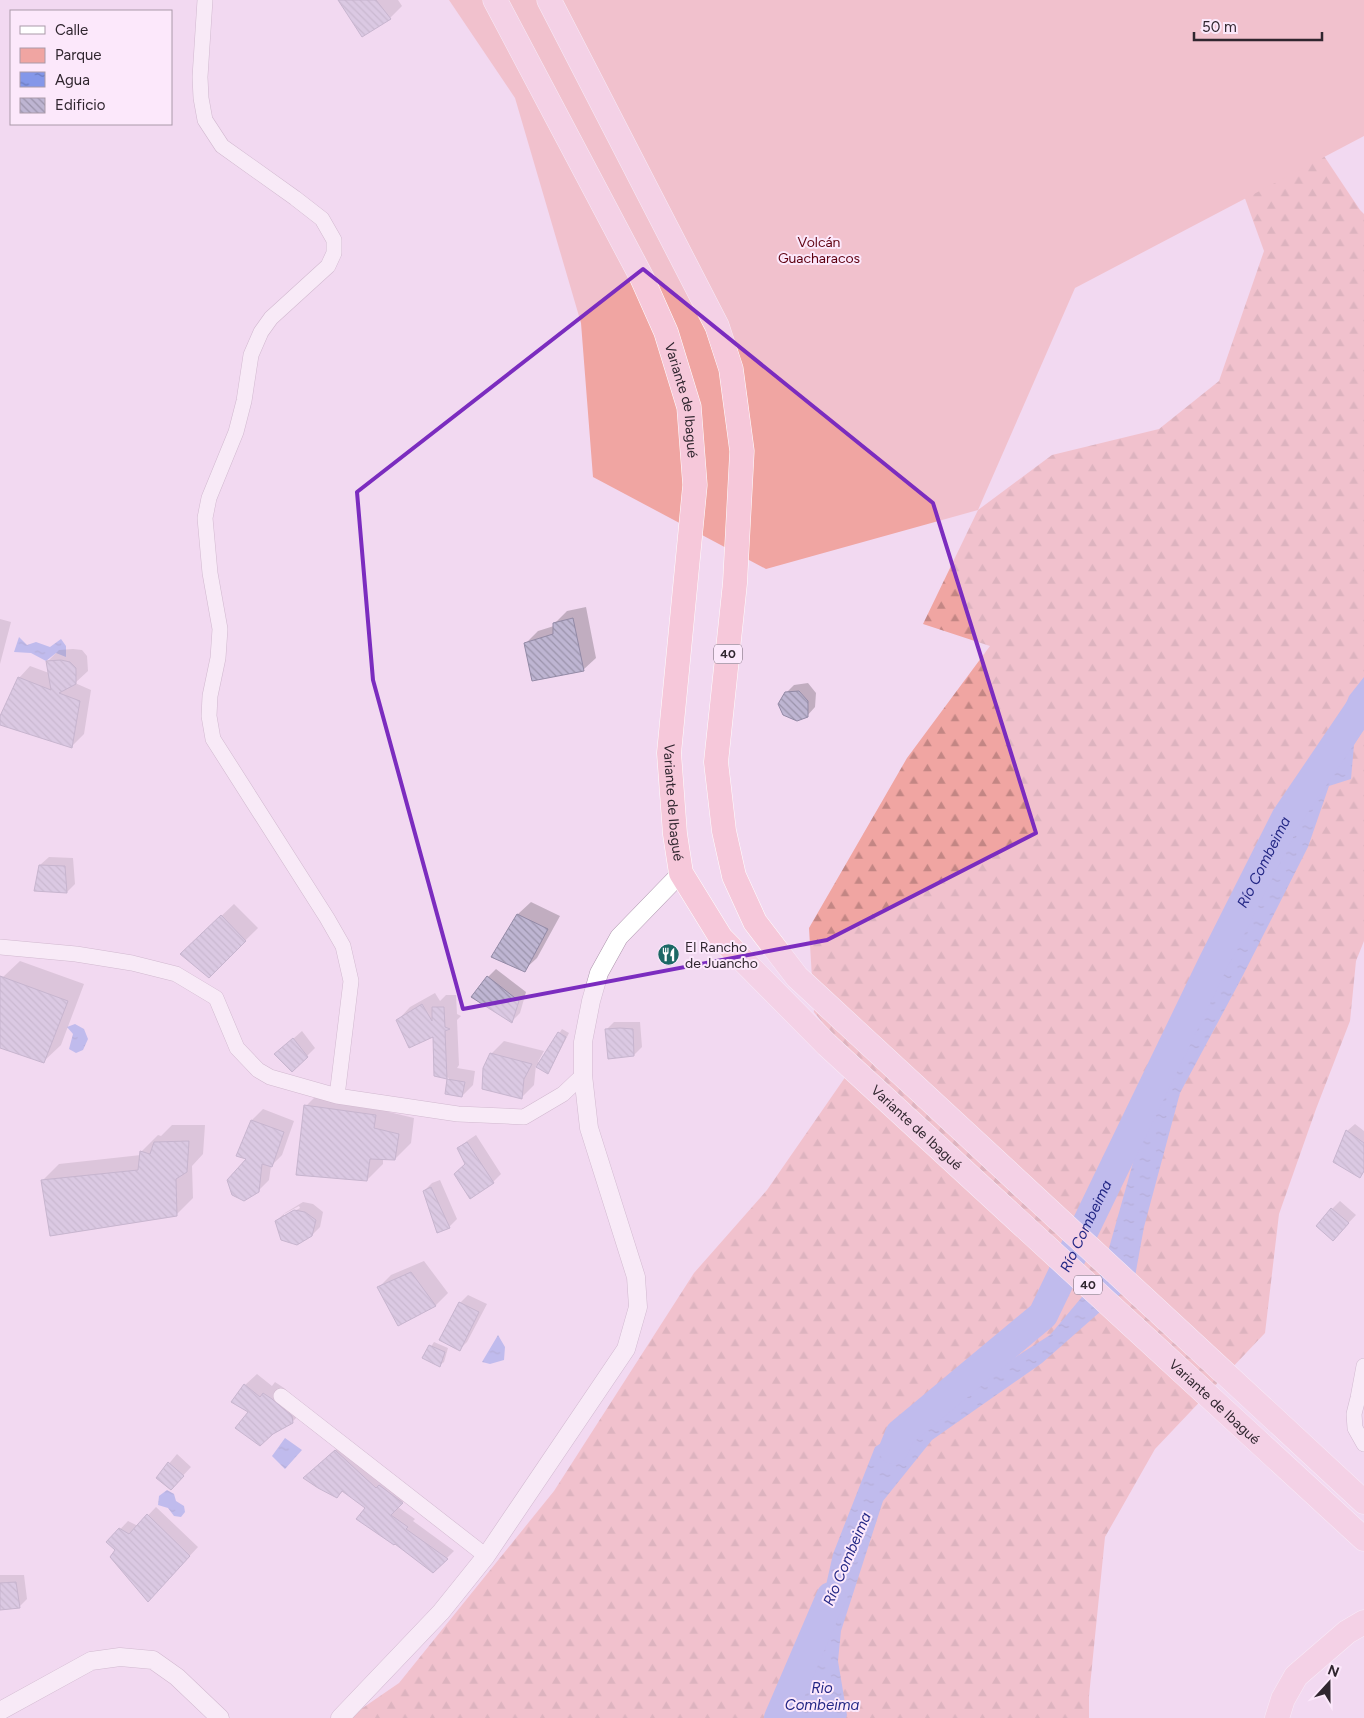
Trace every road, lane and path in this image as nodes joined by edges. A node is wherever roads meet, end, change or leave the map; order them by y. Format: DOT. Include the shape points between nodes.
graph roads {
  1 [pos="205,0"];
  2 [pos="495,0"];
  3 [pos="549,0"];
  4 [pos="682,873"];
  5 [pos="0,947"];
  6 [pos="583,1074"];
  7 [pos="337,1096"];
  8 [pos="1364,1366"];
  9 [pos="282,1396"];
  10 [pos="1364,1444"];
  11 [pos="1364,1502"];
  12 [pos="1356,1532"];
  13 [pos="486,1556"];
  14 [pos="1364,1622"];
  15 [pos="0,1711"];
  16 [pos="220,1718"];
  17 [pos="340,1718"];
  18 [pos="1277,1718"];
  1 -- 7 [label="street" via="200,77 205,120 222,146 322,219 334,240 334,253 328,266 271,318 261,332 251,355 236,432 209,498 205,518 220,629 210,696 212,739 343,946 350,981"];
  2 -- 4 [label="highway, Variante de Ibagué / 40" via="642,278 666,332 690,407 695,484 669,753 675,834"];
  3 -- 11 [label="highway, Variante de Ibagué / 40" via="717,326 731,369 742,451 735,583 716,762 724,831 734,876 755,922 797,977"];
  4 -- 6 [label="street" via="619,937 599,973 583,1042"];
  4 -- 12 [label="highway, Variante de Ibagué / 40" via="721,938 827,1045"];
  5 -- 7 [label="street" via="76,954 176,974 216,998 236,1048 258,1070 270,1077"];
  6 -- 7 [label="street" via="563,1094 524,1117 458,1114"];
  6 -- 13 [label="street" via="589,1128 636,1277 638,1306 626,1349"];
  8 -- 10 [label="street" via="1354,1414 1355,1428"];
  9 -- 13 [label="street"];
  13 -- 17 [label="street" via="440,1612"];
  14 -- 18 [label="highway" via="1347,1632 1296,1676"];
  15 -- 16 [label="street" via="91,1661 120,1657 153,1660 177,1676"];
}
